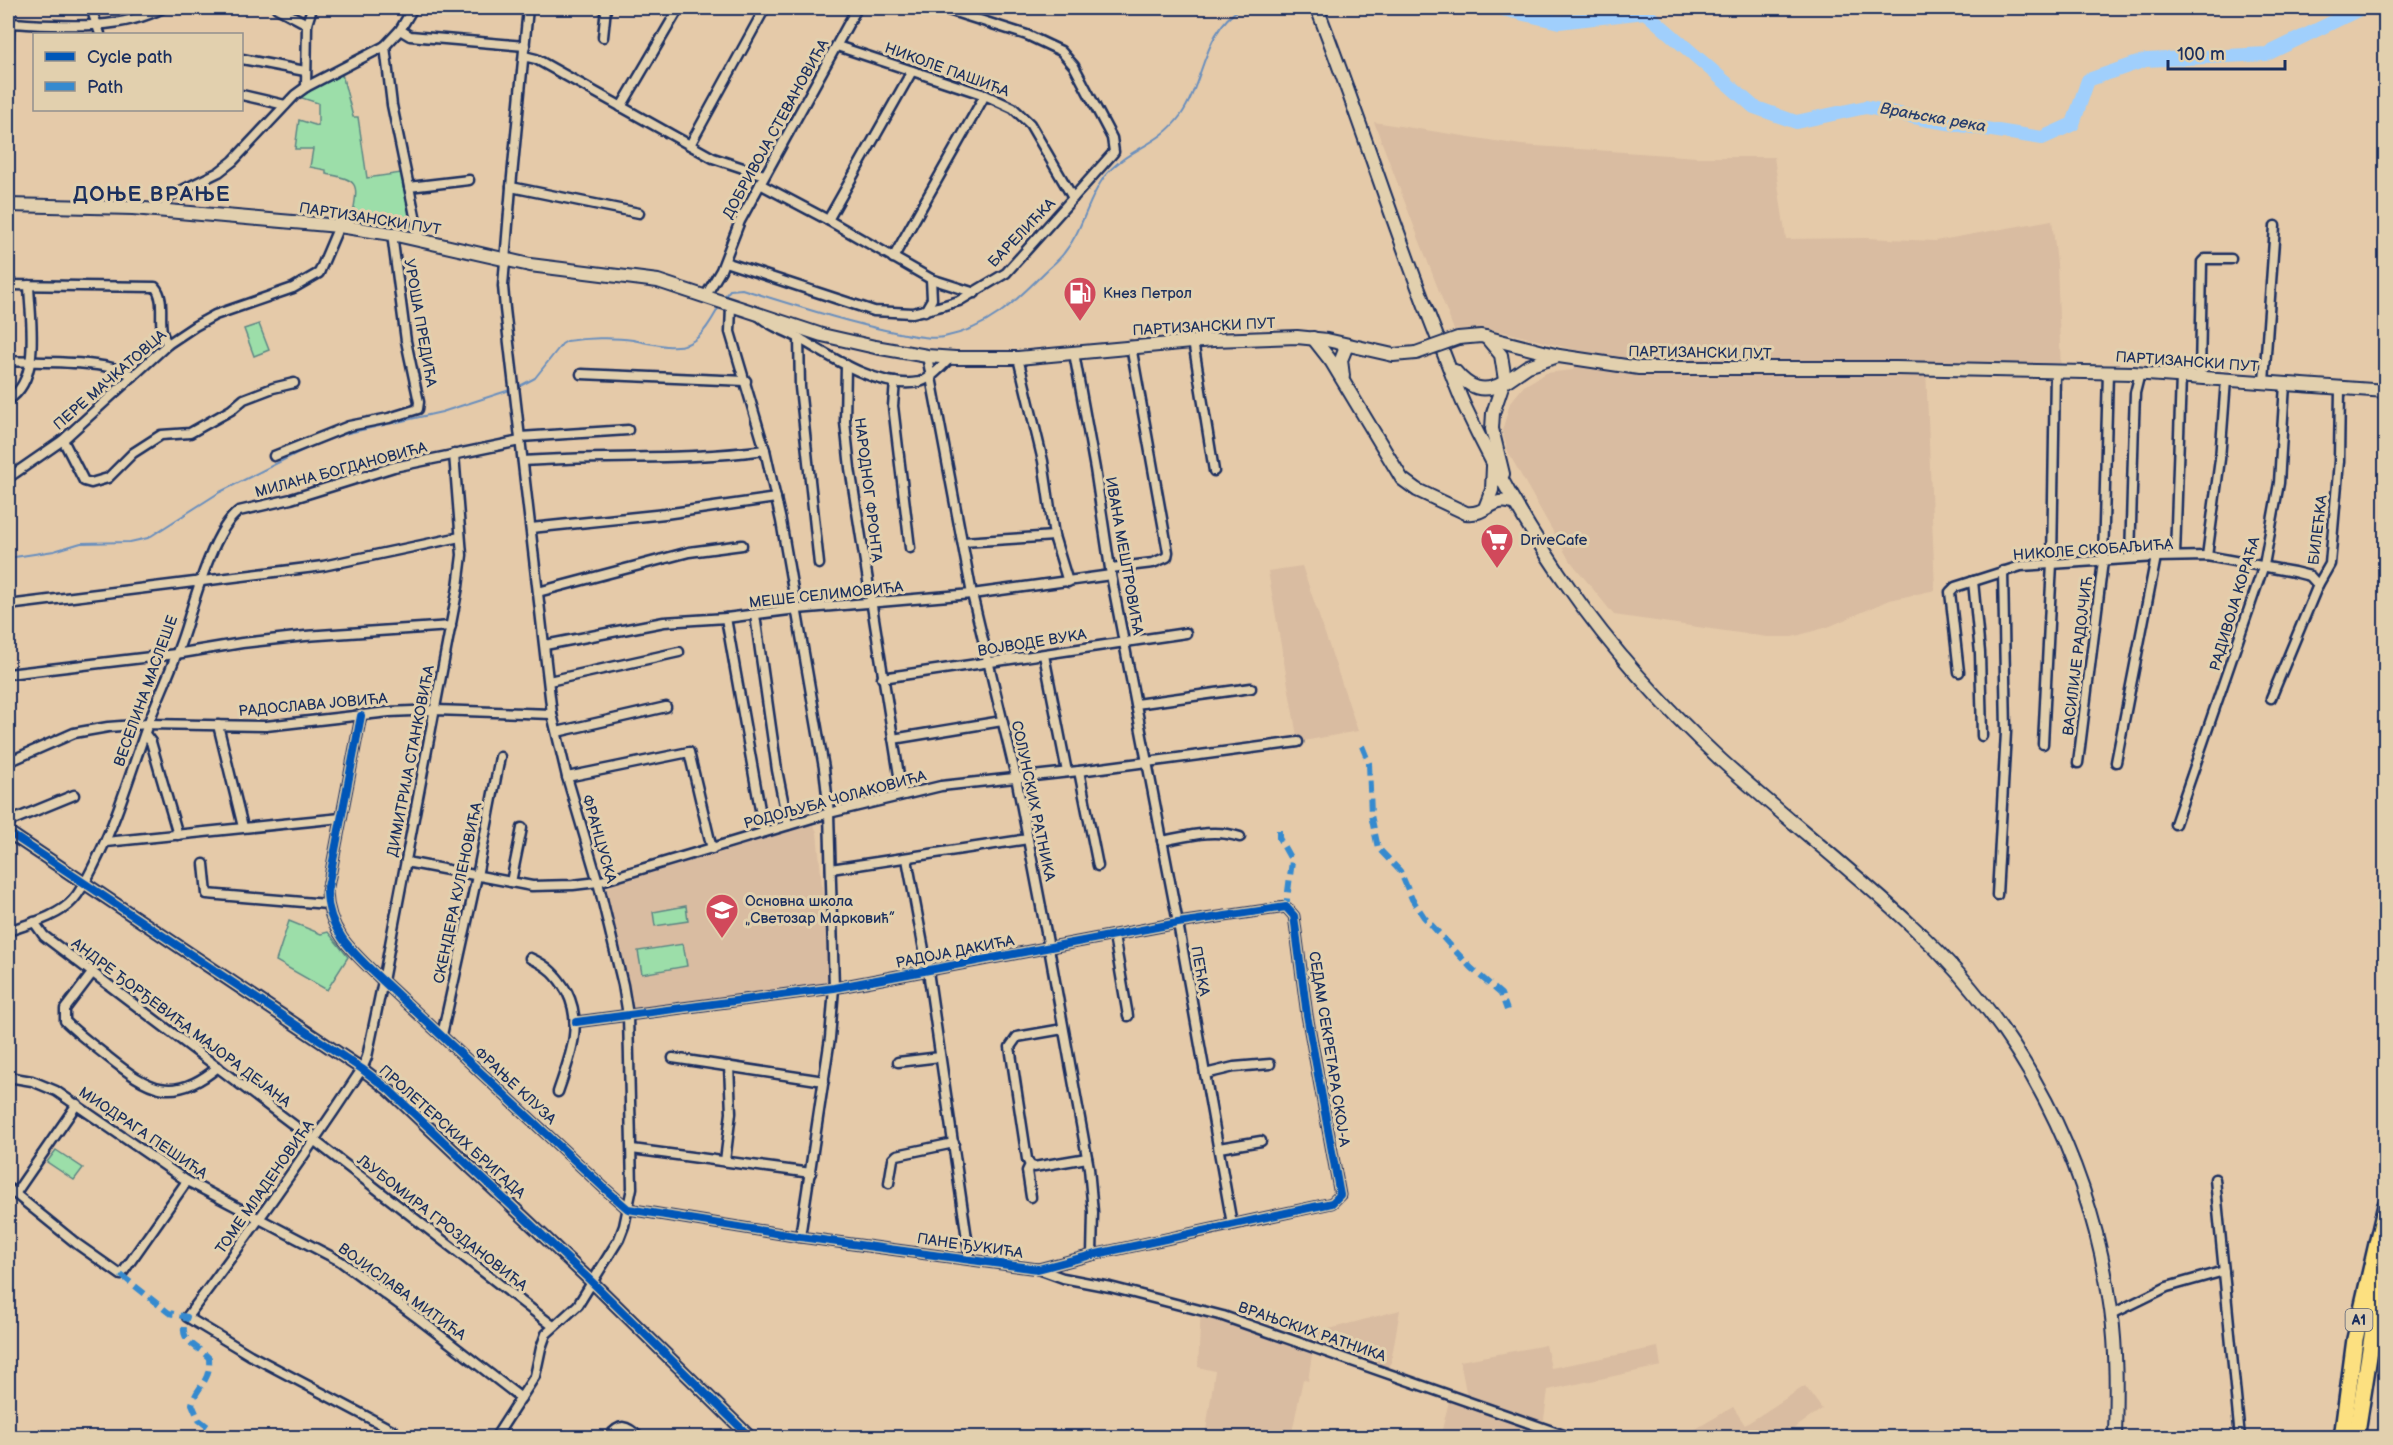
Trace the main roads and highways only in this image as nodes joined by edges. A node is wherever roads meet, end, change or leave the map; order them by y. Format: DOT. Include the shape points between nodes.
graph roads {
  1 [pos="1317,8"];
  2 [pos="8,205"];
  3 [pos="1486,337"];
  4 [pos="1313,338"];
  5 [pos="1347,345"];
  6 [pos="1560,356"];
  7 [pos="1448,364"];
  8 [pos="1343,380"];
  9 [pos="1504,382"];
  10 [pos="2385,391"];
  11 [pos="1493,464"];
  12 [pos="1503,482"];
  13 [pos="1515,504"];
  14 [pos="1485,508"];
  15 [pos="2385,1205"];
  16 [pos="2385,1267"];
  17 [pos="2115,1437"];
  18 [pos="2342,1437"];
  19 [pos="2356,1437"];
  1 -- 7 [label="main road"];
  2 -- 4 [label="main road, ПАРТИЗАНСКИ ПУТ" via="164,211 392,234 506,260 641,277 843,340 927,356 1018,358 1193,341"];
  3 -- 5 [label="main road, ПАРТИЗАНСКИ ПУТ, bridge" via="1472,335 1416,353 1393,355"];
  3 -- 6 [label="main road, ПАРТИЗАНСКИ ПУТ"];
  3 -- 9 [label="main road" via="1502,355"];
  4 -- 5 [label="main road, ПАРТИЗАНСКИ ПУТ"];
  4 -- 8 [label="main road"];
  5 -- 8 [label="main road" via="1341,365"];
  6 -- 9 [label="main road" via="1534,363"];
  6 -- 10 [label="main road, ПАРТИЗАНСКИ ПУТ" via="1612,366 1657,369 2108,372"];
  7 -- 9 [label="main road" via="1472,387 1488,389"];
  7 -- 11 [label="main road"];
  8 -- 14 [label="main road" via="1407,484 1466,513"];
  9 -- 12 [label="main road" via="1492,429"];
  11 -- 12 [label="main road"];
  11 -- 14 [label="main road" via="1492,490"];
  12 -- 13 [label="main road"];
  13 -- 14 [label="main road" via="1501,501"];
  13 -- 17 [label="main road" via="1570,590 1631,668 1725,763 1916,929 1947,960 2012,1040 2058,1121 2100,1248 2112,1314"];
  15 -- 18 [label="highway, A1" via="2355,1339"];
  16 -- 19 [label="highway, A1"];
}
